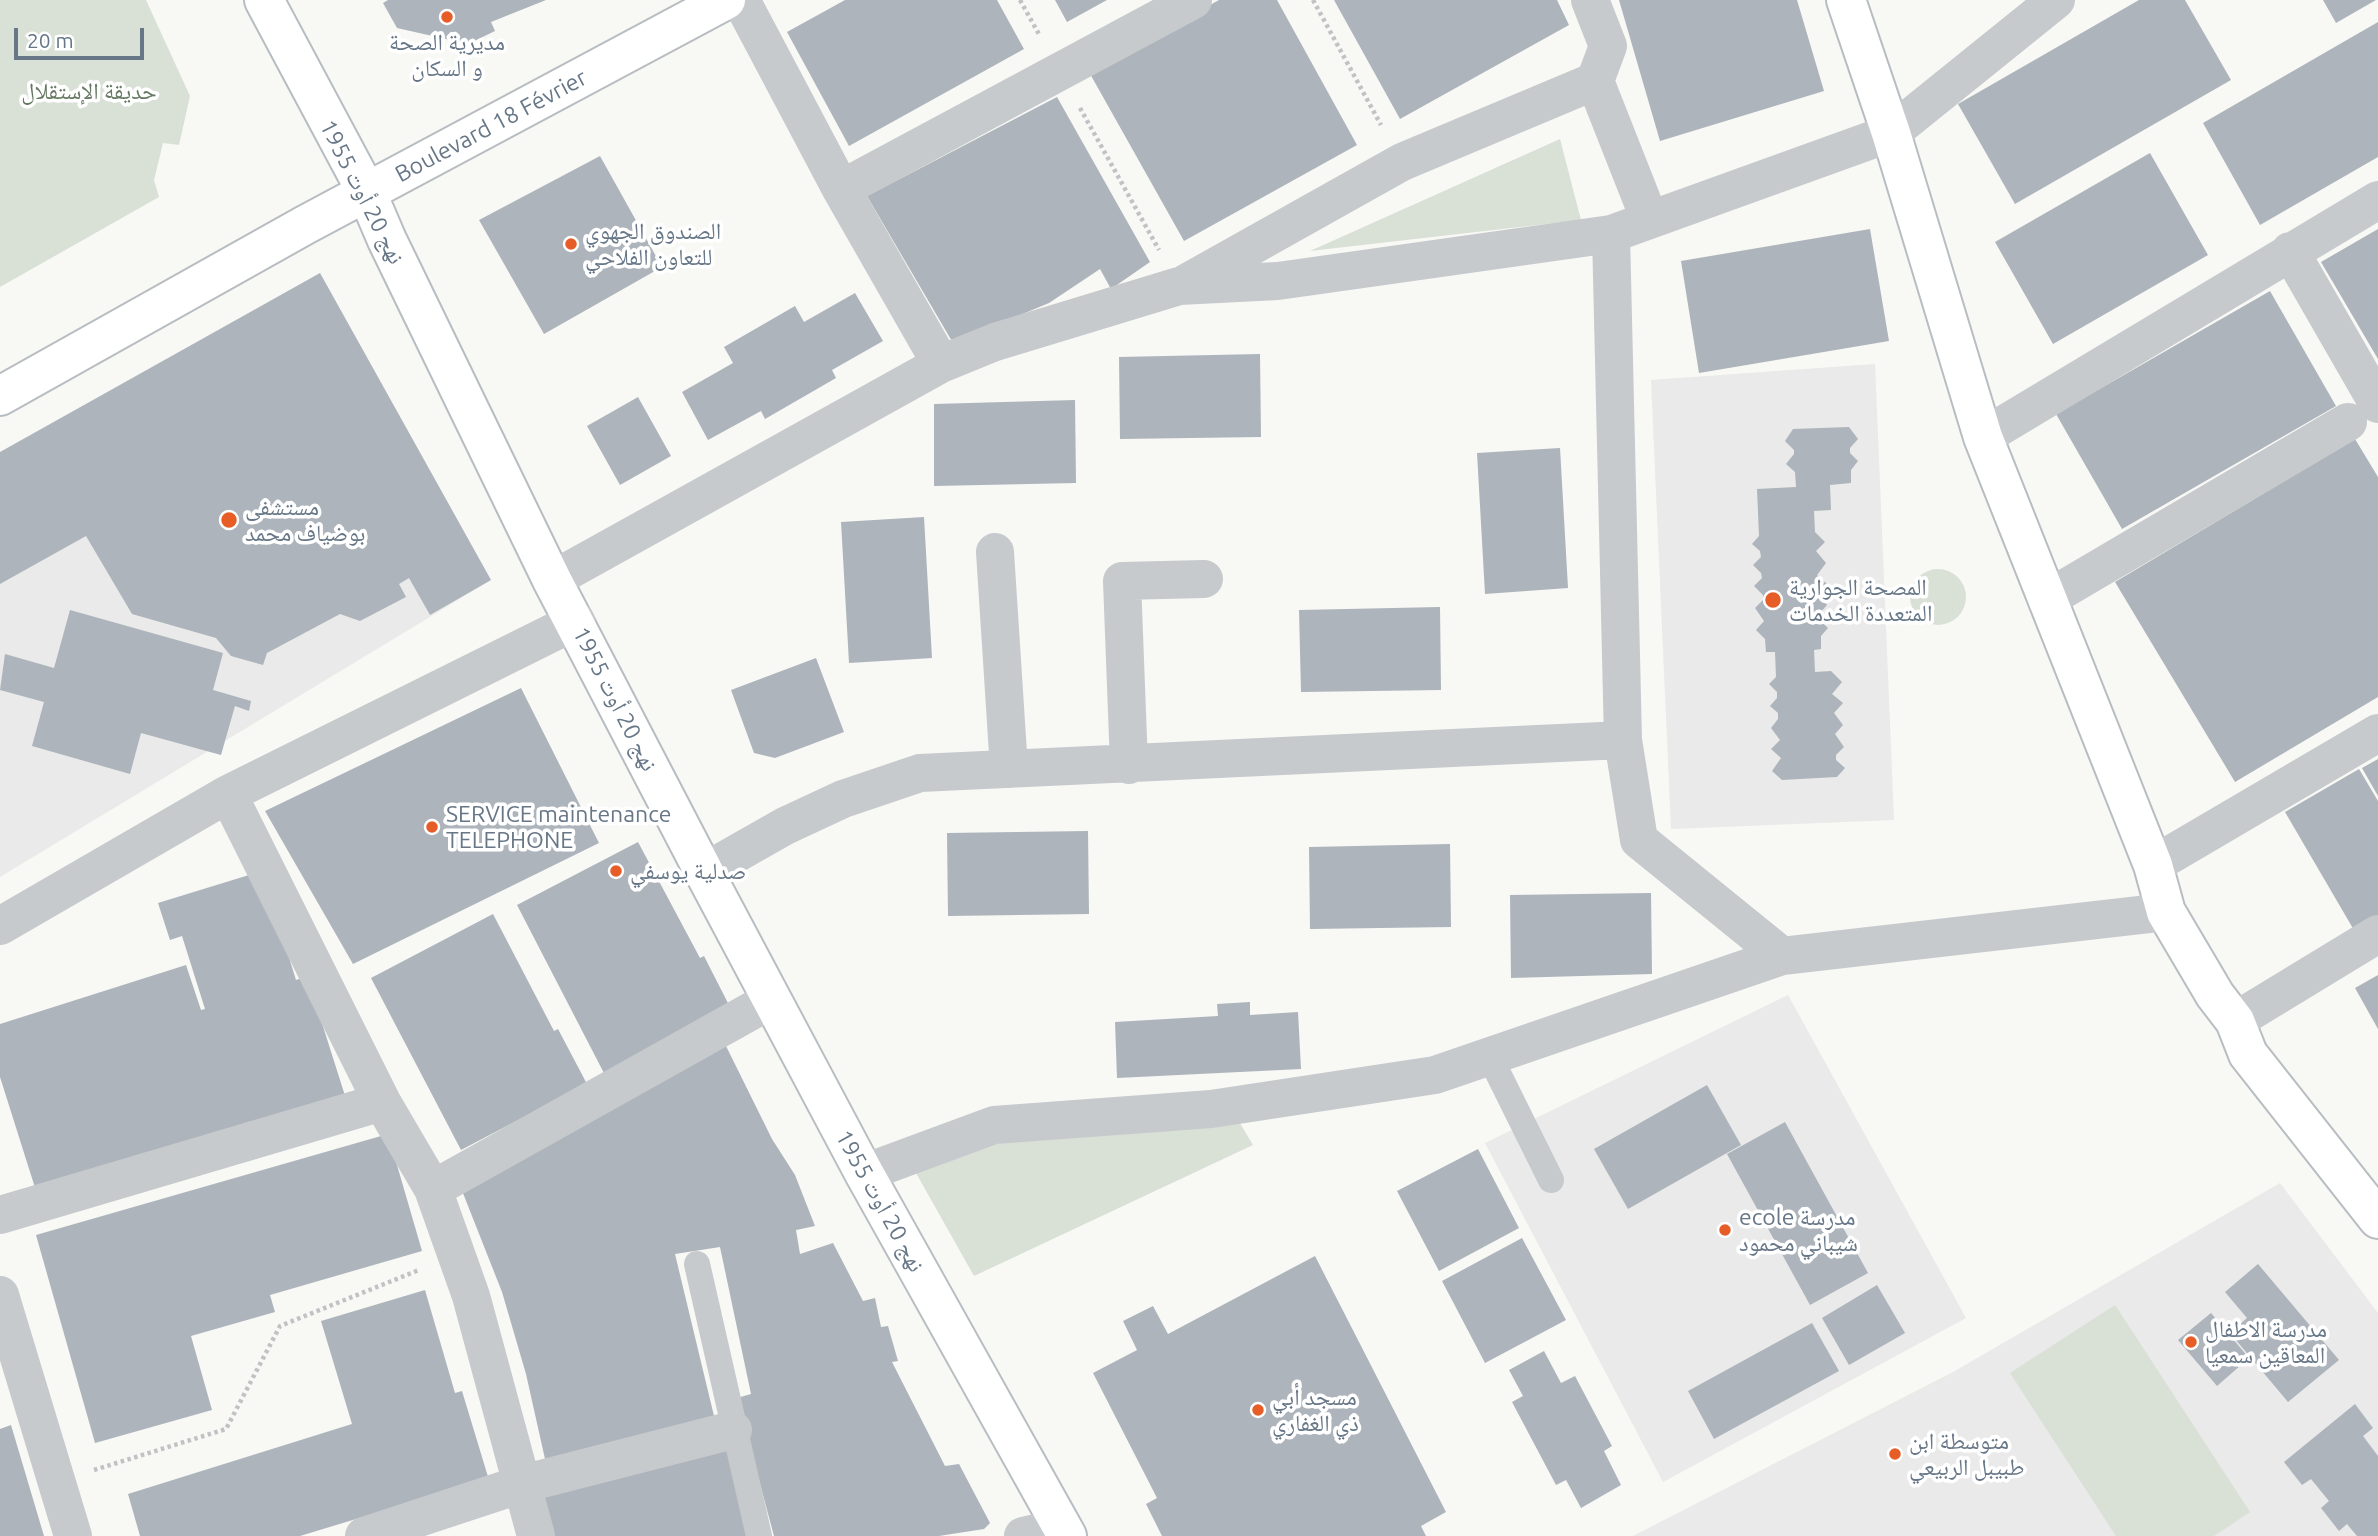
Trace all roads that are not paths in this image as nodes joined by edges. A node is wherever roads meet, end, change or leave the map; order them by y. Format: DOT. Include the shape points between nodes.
graph roads {
  1 [pos="264,0"];
  2 [pos="726,0"];
  3 [pos="741,0"];
  4 [pos="1193,0"];
  5 [pos="1590,0"];
  6 [pos="1846,0"];
  7 [pos="2056,0"];
  8 [pos="1595,81"];
  9 [pos="1891,133"];
  10 [pos="841,189"];
  11 [pos="366,191"];
  12 [pos="2378,200"];
  13 [pos="1649,218"];
  14 [pos="1611,234"];
  15 [pos="2290,251"];
  16 [pos="1179,286"];
  17 [pos="941,364"];
  18 [pos="0,396"];
  19 [pos="2363,413"];
  20 [pos="1983,437"];
  21 [pos="995,552"];
  22 [pos="1204,579"];
  23 [pos="552,580"];
  24 [pos="2047,599"];
  25 [pos="576,621"];
  26 [pos="2378,733"];
  27 [pos="1623,740"];
  28 [pos="1129,765"];
  29 [pos="1009,769"];
  30 [pos="228,794"];
  31 [pos="2153,865"];
  32 [pos="704,872"];
  33 [pos="2166,912"];
  34 [pos="0,926"];
  35 [pos="2378,934"];
  36 [pos="1782,956"];
  37 [pos="771,1000"];
  38 [pos="2235,1021"];
  39 [pos="1490,1057"];
  40 [pos="382,1102"];
  41 [pos="864,1173"];
  42 [pos="1551,1180"];
  43 [pos="433,1189"];
  44 [pos="0,1215"];
  45 [pos="2378,1219"];
  46 [pos="697,1264"];
  47 [pos="0,1295"];
  48 [pos="733,1430"];
  49 [pos="522,1485"];
  50 [pos="1065,1532"];
  51 [pos="73,1536"];
  52 [pos="363,1536"];
  53 [pos="536,1536"];
  54 [pos="759,1536"];
  55 [pos="1023,1536"];
  1 -- 11 [label="main road, نهج 20 أوت 1955"];
  2 -- 11 [label="main road, Boulevard 18 Février"];
  3 -- 10 [label="street"];
  4 -- 10 [label="street"];
  5 -- 8 [label="street" via="1608,46"];
  6 -- 9 [label="main road"];
  7 -- 9 [label="street"];
  8 -- 13 [label="street"];
  8 -- 16 [label="street" via="1402,162"];
  9 -- 13 [label="street"];
  9 -- 20 [label="main road"];
  10 -- 17 [label="street"];
  11 -- 18 [label="main road, Boulevard 18 Février"];
  11 -- 23 [label="main road, نهج 20 أوت 1955"];
  12 -- 15 [label="street"];
  13 -- 14 [label="street"];
  14 -- 16 [label="street" via="1278,281"];
  14 -- 27 [label="street"];
  15 -- 19 [label="street"];
  15 -- 20 [label="street"];
  16 -- 17 [label="street" via="995,342"];
  17 -- 23 [label="street"];
  19 -- 24 [label="street"];
  20 -- 24 [label="main road"];
  21 -- 29 [label="street"];
  22 -- 28 [label="street" via="1122,581"];
  23 -- 25 [label="main road, نهج 20 أوت 1955"];
  24 -- 31 [label="main road"];
  25 -- 30 [label="street"];
  25 -- 32 [label="main road, نهج 20 أوت 1955"];
  26 -- 31 [label="street"];
  27 -- 28 [label="street"];
  27 -- 36 [label="street" via="1639,840"];
  28 -- 29 [label="street"];
  29 -- 32 [label="street" via="920,773 843,799 785,825"];
  30 -- 34 [label="street"];
  30 -- 40 [label="street"];
  31 -- 33 [label="main road"];
  32 -- 37 [label="main road, نهج 20 أوت 1955"];
  33 -- 36 [label="street"];
  33 -- 38 [label="main road"];
  35 -- 38 [label="street"];
  36 -- 39 [label="street"];
  37 -- 41 [label="main road, نهج 20 أوت 1955"];
  37 -- 43 [label="street"];
  38 -- 45 [label="main road" via="2248,1054"];
  39 -- 41 [label="street" via="1435,1075 1211,1109 994,1125"];
  39 -- 42 [label="lane"];
  40 -- 43 [label="street"];
  40 -- 44 [label="street"];
  41 -- 50 [label="main road, نهج 20 أوت 1955"];
  43 -- 49 [label="street" via="471,1296"];
  46 -- 48 [label="lane"];
  47 -- 51 [label="street"];
  48 -- 49 [label="street"];
  48 -- 54 [label="lane"];
  49 -- 52 [label="street"];
  49 -- 53 [label="street"];
  50 -- 55 [label="street"];
}
